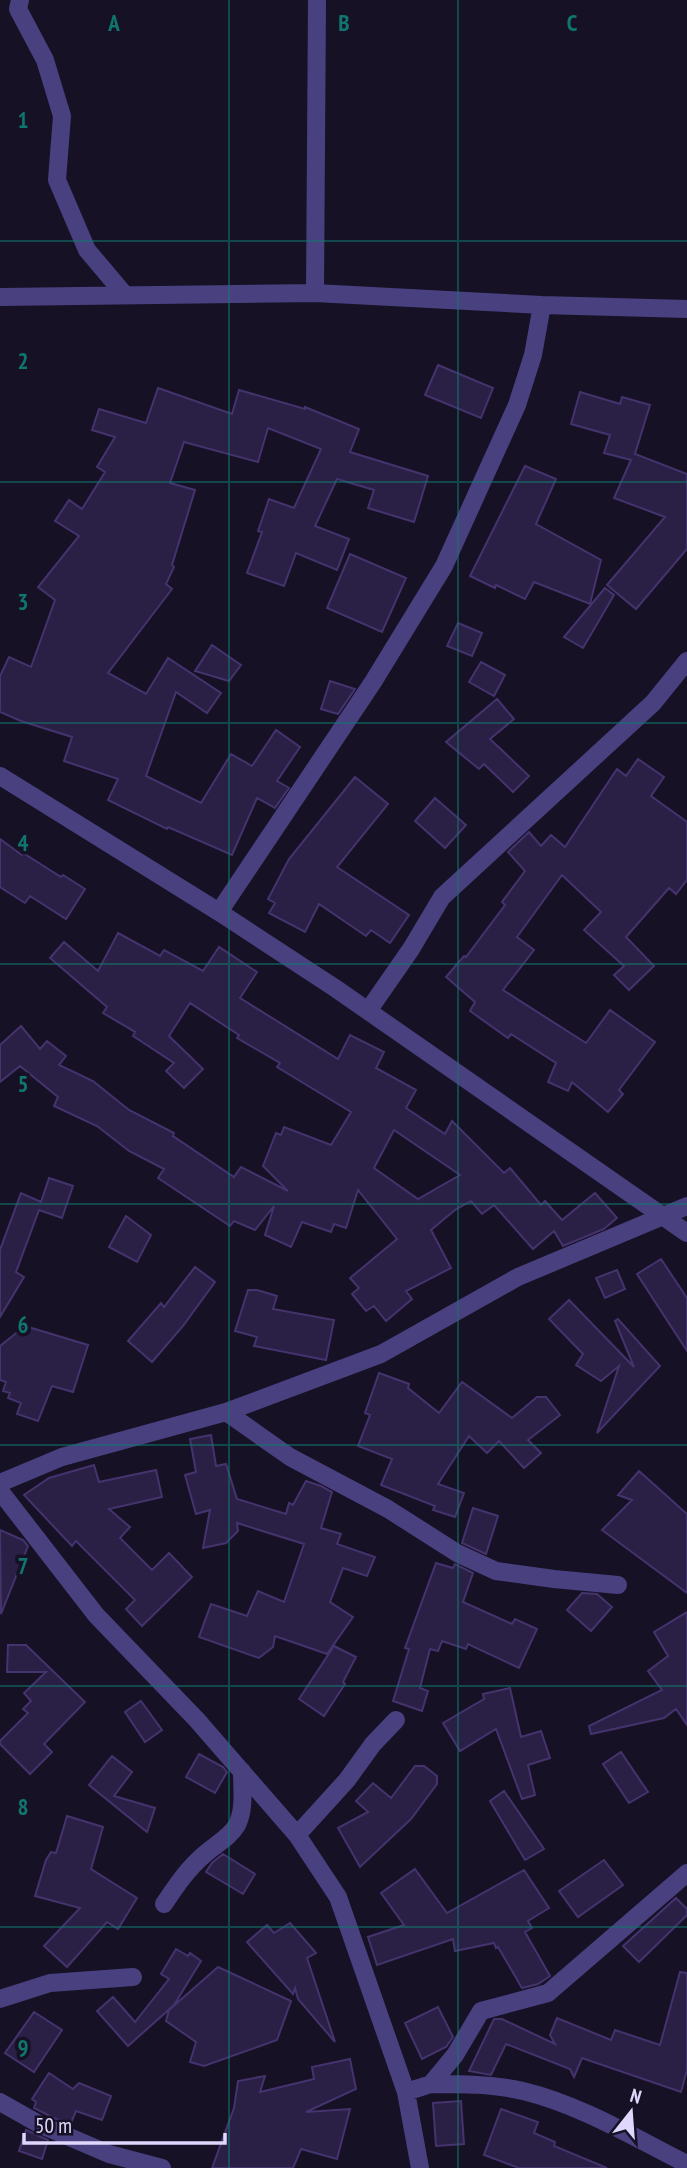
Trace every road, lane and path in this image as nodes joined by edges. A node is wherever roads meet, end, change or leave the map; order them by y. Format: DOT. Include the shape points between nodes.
graph roads {
  1 [pos="20,0"];
  2 [pos="317,0"];
  3 [pos="314,293"];
  4 [pos="125,295"];
  5 [pos="0,297"];
  6 [pos="542,305"];
  7 [pos="687,309"];
  8 [pos="687,661"];
  9 [pos="0,776"];
  10 [pos="219,912"];
  11 [pos="368,1011"];
  12 [pos="687,1206"];
  13 [pos="663,1216"];
  14 [pos="687,1233"];
  15 [pos="226,1412"];
  16 [pos="0,1483"];
  17 [pos="0,1491"];
  18 [pos="618,1585"];
  19 [pos="396,1720"];
  20 [pos="242,1771"];
  21 [pos="298,1835"];
  22 [pos="687,1873"];
  23 [pos="164,1904"];
  24 [pos="133,1977"];
  25 [pos="0,1999"];
  26 [pos="431,2084"];
  27 [pos="406,2092"];
  28 [pos="0,2102"];
  29 [pos="687,2164"];
  30 [pos="162,2168"];
  31 [pos="420,2168"];
  1 -- 4 [label="street" via="18,9 45,60 62,116 57,180 87,250"];
  2 -- 3 [label="street"];
  3 -- 4 [label="street"];
  3 -- 6 [label="street"];
  4 -- 5 [label="street"];
  6 -- 7 [label="street"];
  6 -- 10 [label="street" via="517,405 444,566 373,682"];
  8 -- 11 [label="street" via="653,703 442,897"];
  9 -- 10 [label="street"];
  10 -- 11 [label="street"];
  11 -- 13 [label="street"];
  12 -- 13 [label="street"];
  13 -- 14 [label="street"];
  13 -- 15 [label="street" via="518,1277 381,1354"];
  15 -- 16 [label="street" via="62,1457"];
  15 -- 18 [label="street" via="290,1457 496,1571"];
  17 -- 20 [label="street" via="96,1615"];
  19 -- 21 [label="street"];
  20 -- 21 [label="street"];
  20 -- 23 [label="street" via="242,1807 236,1825 204,1854"];
  21 -- 27 [label="street" via="338,1897"];
  22 -- 26 [label="street" via="548,1993 481,2011 456,2055"];
  24 -- 25 [label="street" via="50,1983"];
  26 -- 27 [label="street"];
  26 -- 29 [label="street" via="523,2091 572,2108"];
  27 -- 31 [label="street"];
  28 -- 30 [label="street" via="109,2154"];
}
